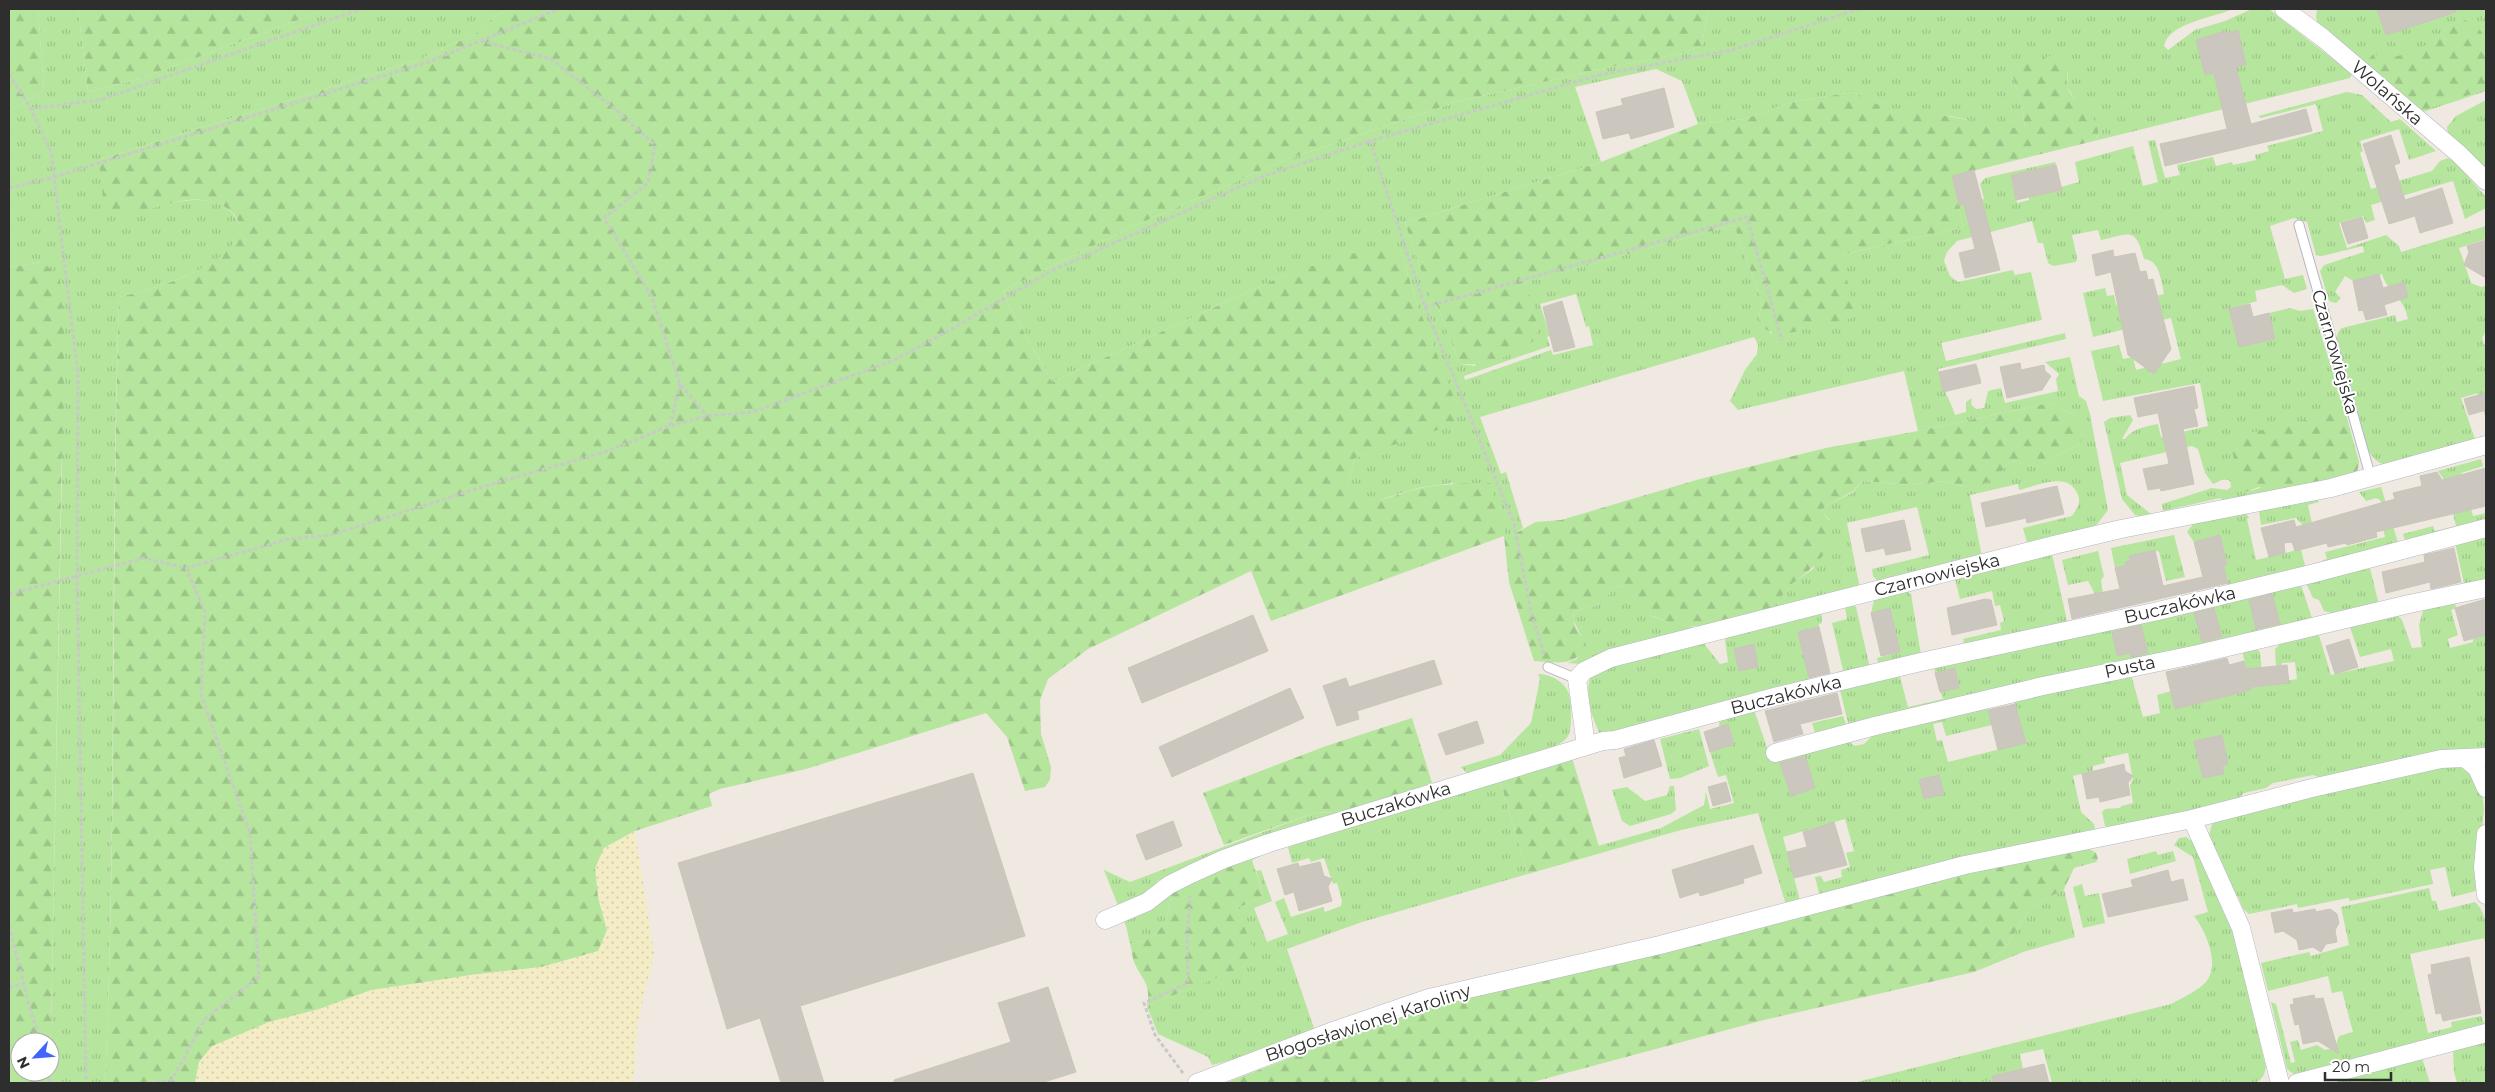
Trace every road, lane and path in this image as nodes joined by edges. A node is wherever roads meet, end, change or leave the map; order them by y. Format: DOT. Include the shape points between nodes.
graph roads {
  1 [pos="361,9"];
  2 [pos="559,9"];
  3 [pos="1859,9"];
  4 [pos="2284,9"];
  5 [pos="481,41"];
  6 [pos="9,74"];
  7 [pos="31,109"];
  8 [pos="1370,141"];
  9 [pos="54,177"];
  10 [pos="2486,181"];
  11 [pos="9,188"];
  12 [pos="2299,225"];
  13 [pos="1425,307"];
  14 [pos="1782,341"];
  15 [pos="680,384"];
  16 [pos="707,416"];
  17 [pos="670,426"];
  18 [pos="2486,446"];
  19 [pos="2370,478"];
  20 [pos="2486,528"];
  21 [pos="186,568"];
  22 [pos="77,576"];
  23 [pos="2486,588"];
  24 [pos="9,594"];
  25 [pos="1548,667"];
  26 [pos="1577,679"];
  27 [pos="1586,746"];
  28 [pos="1775,753"];
  29 [pos="2486,757"];
  30 [pos="2466,759"];
  31 [pos="2486,788"];
  32 [pos="2192,819"];
  33 [pos="2486,834"];
  34 [pos="2485,859"];
  35 [pos="1191,874"];
  36 [pos="2486,895"];
  37 [pos="1105,920"];
  38 [pos="9,925"];
  39 [pos="25,984"];
  40 [pos="9,987"];
  41 [pos="38,1032"];
  42 [pos="2486,1033"];
  43 [pos="1191,1079"];
  44 [pos="86,1083"];
  45 [pos="150,1083"];
  46 [pos="2280,1083"];
  47 [pos="2297,1083"];
  1 -- 7 [label="path" via="103,99"];
  2 -- 5 [label="path"];
  3 -- 8 [label="path" via="1732,50 1599,75"];
  4 -- 10 [label="street, Wolańska" via="2323,38"];
  5 -- 9 [label="path" via="428,62"];
  5 -- 15 [label="path" via="551,59 655,145 648,183 604,218 651,295"];
  6 -- 7 [label="path"];
  7 -- 9 [label="path" via="51,152"];
  8 -- 13 [label="path"];
  8 -- 16 [label="path" via="1262,177 1051,271 892,361 754,412"];
  9 -- 11 [label="path"];
  9 -- 22 [label="path" via="78,376"];
  12 -- 19 [label="lane, Czarnowiejska"];
  13 -- 14 [label="path" via="1747,217"];
  13 -- 25 [label="path" via="1514,524 1531,611"];
  15 -- 16 [label="path"];
  15 -- 17 [label="path"];
  16 -- 17 [label="path"];
  17 -- 21 [label="path" via="605,452 331,535 289,539"];
  18 -- 19 [label="street, Czarnowiejska"];
  19 -- 26 [label="street, Czarnowiejska" via="2121,529 1703,633 1611,658 1584,671"];
  20 -- 27 [label="street, Buczakówka" via="2158,611 1841,680"];
  21 -- 22 [label="path" via="144,558"];
  21 -- 45 [label="path" via="205,612 201,695 250,833 259,977 205,1019 172,1080"];
  22 -- 24 [label="path"];
  22 -- 44 [label="path"];
  23 -- 28 [label="street, Pusta" via="2042,686"];
  25 -- 26 [label="lane"];
  26 -- 27 [label="street"];
  27 -- 35 [label="street, Buczakówka" via="1269,843 1224,858"];
  29 -- 30 [label="street, Błogosławionej Karoliny"];
  30 -- 31 [label="street" via="2477,768"];
  30 -- 32 [label="street, Błogosławionej Karoliny" via="2441,759"];
  32 -- 43 [label="street, Błogosławionej Karoliny" via="1965,865 1660,945 1429,998"];
  32 -- 46 [label="street" via="2241,928"];
  33 -- 34 [label="street"];
  34 -- 36 [label="street"];
  35 -- 37 [label="street, Buczakówka" via="1169,885 1147,902"];
  35 -- 43 [label="path" via="1188,983 1144,1003 1155,1035"];
  38 -- 39 [label="path"];
  39 -- 40 [label="path"];
  39 -- 41 [label="path"];
  42 -- 47 [label="street"];
}
